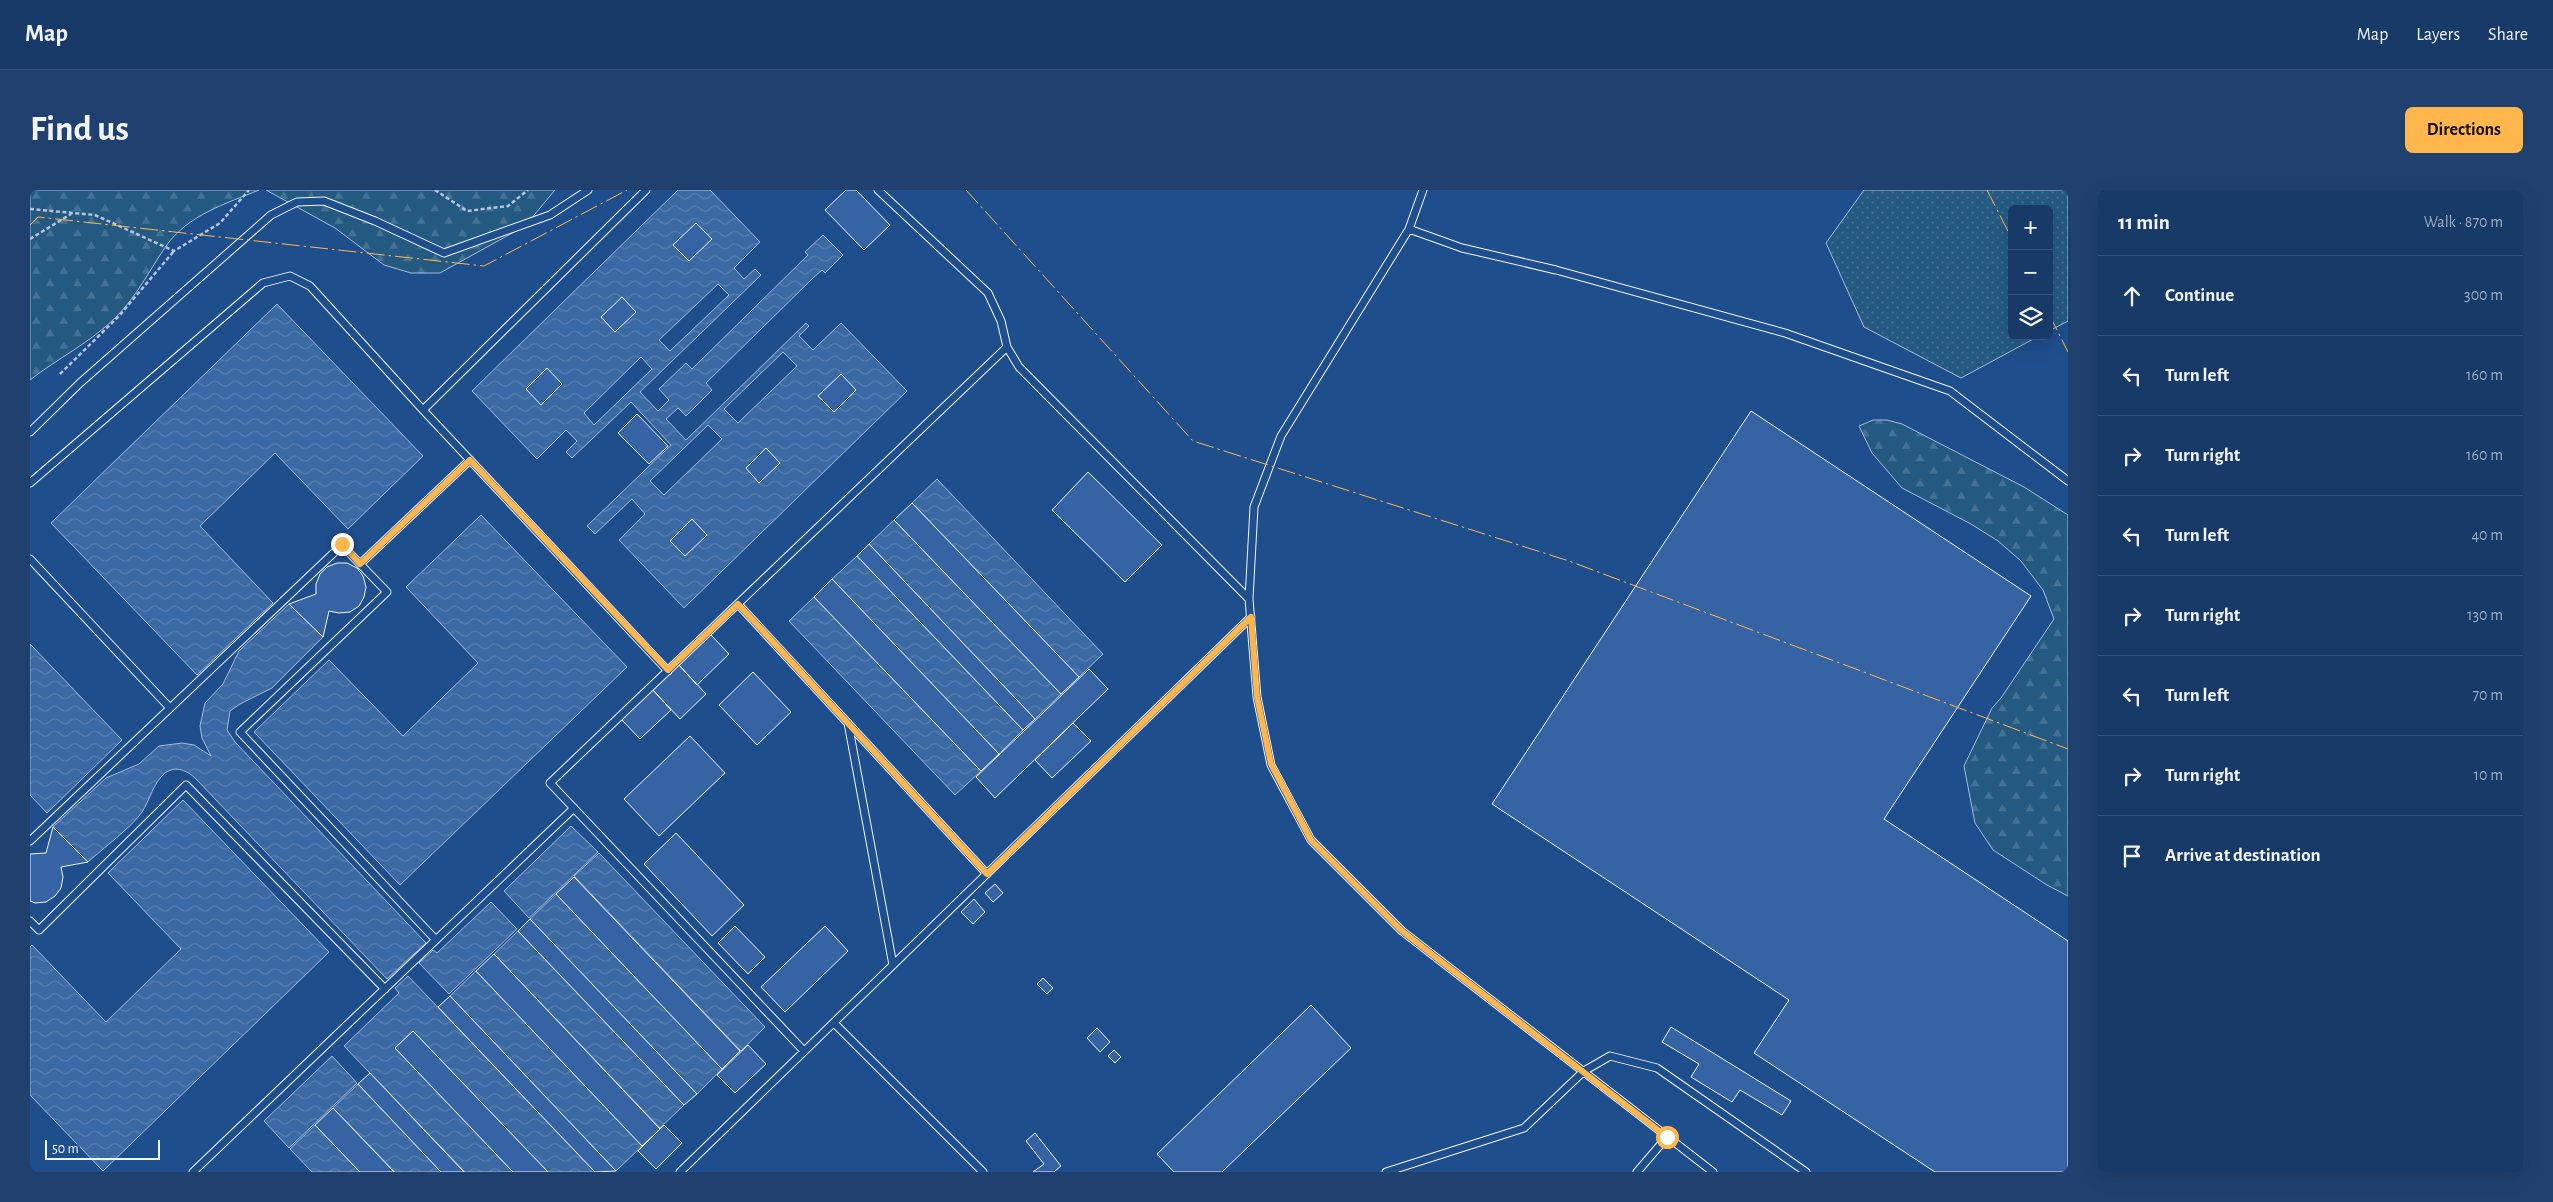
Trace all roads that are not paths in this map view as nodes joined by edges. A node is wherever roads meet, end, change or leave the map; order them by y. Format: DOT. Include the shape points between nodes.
graph roads {
  1 [pos="588,190"];
  2 [pos="646,190"];
  3 [pos="878,190"];
  4 [pos="1423,190"];
  5 [pos="1409,229"];
  6 [pos="1007,347"];
  7 [pos="423,410"];
  8 [pos="30,432"];
  9 [pos="470,460"];
  10 [pos="2068,481"];
  11 [pos="30,482"];
  12 [pos="30,559"];
  13 [pos="360,564"];
  14 [pos="1249,599"];
  15 [pos="738,604"];
  16 [pos="1251,617"];
  17 [pos="668,670"];
  18 [pos="170,708"];
  19 [pos="848,723"];
  20 [pos="574,808"];
  21 [pos="30,841"];
  22 [pos="987,874"];
  23 [pos="30,921"];
  24 [pos="436,940"];
  25 [pos="893,965"];
  26 [pos="385,989"];
  27 [pos="834,1022"];
  28 [pos="804,1051"];
  29 [pos="1584,1071"];
  30 [pos="1667,1137"];
  31 [pos="193,1172"];
  32 [pos="680,1172"];
  33 [pos="983,1172"];
  34 [pos="1386,1172"];
  35 [pos="1637,1172"];
  36 [pos="1713,1172"];
  37 [pos="1806,1172"];
  1 -- 8 [label="lane" via="550,215 444,253 324,201 297,202 271,215 80,383"];
  2 -- 7 [label="lane"];
  3 -- 6 [label="lane" via="988,293 1001,320"];
  4 -- 5 [label="lane"];
  5 -- 10 [label="lane" via="1462,248 1556,270 1785,333 1950,391"];
  5 -- 14 [label="lane" via="1281,436 1254,507"];
  6 -- 14 [label="lane" via="1019,367"];
  6 -- 15 [label="lane"];
  7 -- 9 [label="lane"];
  7 -- 11 [label="lane" via="310,286 290,276 262,283"];
  9 -- 13 [label="lane"];
  9 -- 17 [label="lane"];
  12 -- 18 [label="lane"];
  13 -- 18 [label="lane" via="342,544"];
  13 -- 24 [label="lane" via="387,592 240,732"];
  14 -- 16 [label="lane"];
  15 -- 17 [label="lane"];
  15 -- 19 [label="lane"];
  16 -- 22 [label="lane"];
  16 -- 29 [label="lane" via="1257,697 1271,764 1311,840 1402,931 1474,990"];
  17 -- 20 [label="lane" via="550,783"];
  18 -- 21 [label="lane"];
  19 -- 22 [label="lane"];
  19 -- 25 [label="lane"];
  20 -- 24 [label="lane"];
  20 -- 28 [label="lane"];
  22 -- 25 [label="lane"];
  23 -- 26 [label="lane" via="39,930 186,785"];
  24 -- 26 [label="lane"];
  25 -- 27 [label="lane"];
  26 -- 31 [label="lane"];
  27 -- 28 [label="lane"];
  27 -- 33 [label="lane"];
  28 -- 32 [label="lane"];
  29 -- 30 [label="lane"];
  29 -- 34 [label="lane" via="1524,1128"];
  29 -- 37 [label="lane" via="1610,1056 1657,1068"];
  30 -- 35 [label="lane"];
  30 -- 36 [label="lane"];
}
